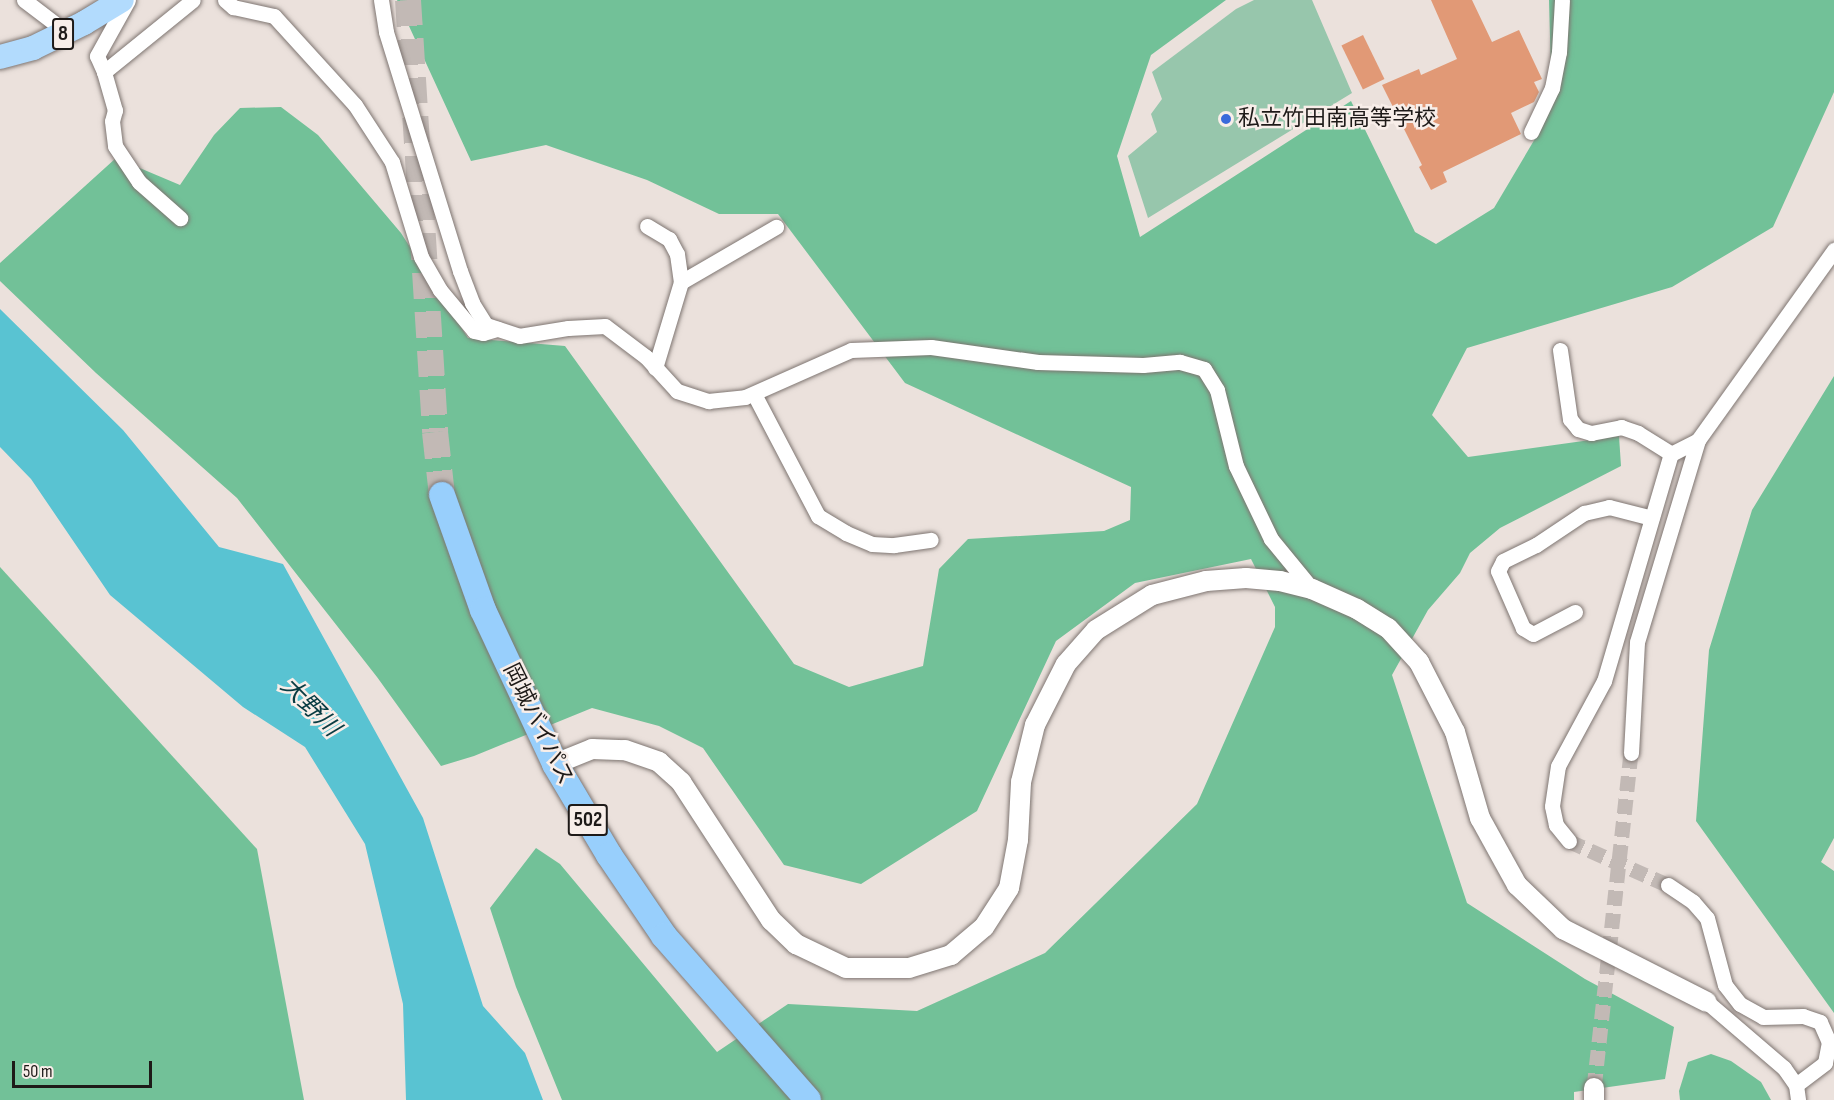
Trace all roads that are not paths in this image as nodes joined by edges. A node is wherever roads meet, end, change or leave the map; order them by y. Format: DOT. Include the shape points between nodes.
graph roads {
  1 [pos="24,0"];
  2 [pos="122,0"];
  3 [pos="128,0"];
  4 [pos="193,0"];
  5 [pos="225,0"];
  6 [pos="381,0"];
  7 [pos="1562,0"];
  8 [pos="66,32"];
  9 [pos="0,57"];
  10 [pos="104,72"];
  11 [pos="1531,132"];
  12 [pos="180,218"];
  13 [pos="647,226"];
  14 [pos="776,227"];
  15 [pos="1834,250"];
  16 [pos="681,282"];
  17 [pos="498,329"];
  18 [pos="1560,350"];
  19 [pos="656,368"];
  20 [pos="754,394"];
  21 [pos="1698,440"];
  22 [pos="1671,454"];
  23 [pos="442,495"];
  24 [pos="1652,518"];
  25 [pos="932,540"];
  26 [pos="1312,589"];
  27 [pos="1575,612"];
  28 [pos="1631,753"];
  29 [pos="555,764"];
  30 [pos="1569,841"];
  31 [pos="1668,885"];
  32 [pos="1707,1002"];
  33 [pos="1797,1093"];
  34 [pos="808,1100"];
  1 -- 8 [label="street"];
  2 -- 8 [label="main road, 8"];
  3 -- 10 [label="street" via="97,56"];
  4 -- 10 [label="street"];
  5 -- 17 [label="street" via="233,7 274,16 355,105 392,162 421,256 440,290 474,331"];
  6 -- 17 [label="street" via="390,43 460,271 472,303 486,325"];
  7 -- 11 [label="street" via="1552,88"];
  8 -- 9 [label="main road, 8" via="33,48"];
  10 -- 12 [label="street" via="115,110 112,121 116,146 138,182"];
  13 -- 16 [label="street" via="669,240 677,254"];
  14 -- 16 [label="street"];
  15 -- 21 [label="street"];
  16 -- 19 [label="street"];
  17 -- 19 [label="street" via="519,336 605,326"];
  18 -- 22 [label="street" via="1570,419 1578,429 1591,433 1621,427"];
  19 -- 20 [label="street" via="677,391 708,400"];
  20 -- 25 [label="street" via="818,516 872,544"];
  20 -- 26 [label="street" via="851,350 931,347 1038,362 1180,362 1204,369 1217,390 1236,466 1271,539"];
  21 -- 22 [label="street"];
  21 -- 28 [label="street" via="1637,642"];
  22 -- 24 [label="street"];
  23 -- 29 [label="highway, 岡城バイパス / 502" via="483,610"];
  24 -- 27 [label="street" via="1609,507 1584,513 1536,545 1503,561 1498,571 1523,628 1533,634"];
  24 -- 30 [label="street" via="1604,681 1558,766 1552,806 1556,825"];
  26 -- 29 [label="street" via="1246,578 1206,581 1152,595 1096,630 1066,664 1035,725 1021,782 1018,840 1009,888 984,927 951,955 909,968 846,968 795,944 771,920 681,782 658,762 625,750 591,749"];
  26 -- 32 [label="street" via="1388,628 1419,662 1455,732 1480,818 1517,885 1563,929"];
  29 -- 34 [label="highway, 岡城バイパス / 502" via="663,936"];
  31 -- 33 [label="street" via="1693,902 1707,918 1725,985 1740,1004 1763,1017 1803,1016 1820,1022 1829,1042 1825,1063"];
  32 -- 33 [label="street" via="1784,1068"];
}
